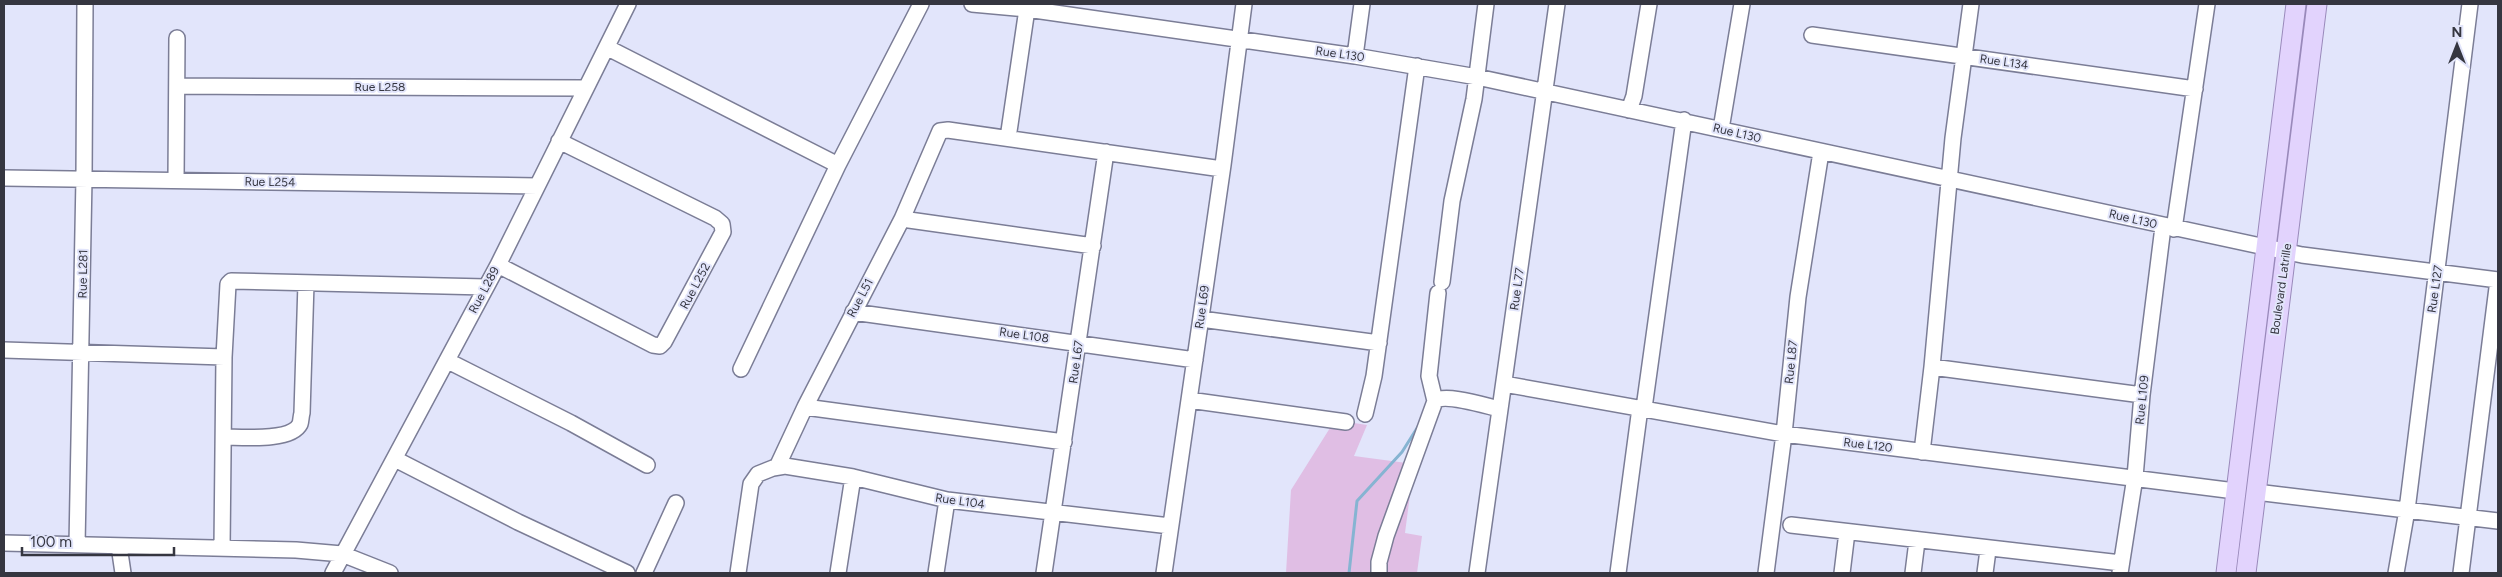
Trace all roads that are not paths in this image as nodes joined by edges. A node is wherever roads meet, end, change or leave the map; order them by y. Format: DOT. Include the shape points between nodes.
graph roads {
  1 [pos="84,4"];
  2 [pos="628,4"];
  3 [pos="921,4"];
  4 [pos="972,4"];
  5 [pos="1244,4"];
  6 [pos="1362,4"];
  7 [pos="1486,4"];
  8 [pos="1558,4"];
  9 [pos="1649,4"];
  10 [pos="1742,4"];
  11 [pos="1971,4"];
  12 [pos="2207,4"];
  13 [pos="2296,4"];
  14 [pos="2317,4"];
  15 [pos="2470,4"];
  16 [pos="993,5"];
  17 [pos="1027,9"];
  18 [pos="1812,35"];
  19 [pos="177,38"];
  20 [pos="1240,40"];
  21 [pos="608,48"];
  22 [pos="1355,56"];
  23 [pos="1963,57"];
  24 [pos="1417,66"];
  25 [pos="1477,77"];
  26 [pos="177,86"];
  27 [pos="584,88"];
  28 [pos="2195,89"];
  29 [pos="1545,91"];
  30 [pos="1629,110"];
  31 [pos="1684,120"];
  32 [pos="1721,129"];
  33 [pos="1008,138"];
  34 [pos="559,141"];
  35 [pos="1106,152"];
  36 [pos="1821,152"];
  37 [pos="838,165"];
  38 [pos="1222,169"];
  39 [pos="4,178"];
  40 [pos="84,178"];
  41 [pos="176,180"];
  42 [pos="1951,180"];
  43 [pos="537,186"];
  44 [pos="902,219"];
  45 [pos="2169,228"];
  46 [pos="1092,246"];
  47 [pos="2267,248"];
  48 [pos="2286,252"];
  49 [pos="498,265"];
  50 [pos="2437,273"];
  51 [pos="2498,280"];
  52 [pos="306,283"];
  53 [pos="486,287"];
  54 [pos="853,312"];
  55 [pos="1201,319"];
  56 [pos="1379,342"];
  57 [pos="1078,343"];
  58 [pos="4,350"];
  59 [pos="81,352"];
  60 [pos="224,357"];
  61 [pos="1195,360"];
  62 [pos="448,361"];
  63 [pos="1932,368"];
  64 [pos="742,369"];
  65 [pos="1504,384"];
  66 [pos="2142,395"];
  67 [pos="1189,400"];
  68 [pos="1435,401"];
  69 [pos="805,407"];
  70 [pos="1642,408"];
  71 [pos="1500,409"];
  72 [pos="1365,414"];
  73 [pos="1346,422"];
  74 [pos="1784,434"];
  75 [pos="224,437"];
  76 [pos="1064,442"];
  77 [pos="1922,452"];
  78 [pos="395,459"];
  79 [pos="647,465"];
  80 [pos="777,467"];
  81 [pos="853,477"];
  82 [pos="2135,477"];
  83 [pos="2235,491"];
  84 [pos="2256,492"];
  85 [pos="947,500"];
  86 [pos="676,502"];
  87 [pos="2407,510"];
  88 [pos="1053,511"];
  89 [pos="2468,518"];
  90 [pos="2498,521"];
  91 [pos="1791,525"];
  92 [pos="1170,526"];
  93 [pos="1847,532"];
  94 [pos="1917,541"];
  95 [pos="4,543"];
  96 [pos="77,544"];
  97 [pos="119,546"];
  98 [pos="222,548"];
  99 [pos="1988,550"];
  100 [pos="342,554"];
  101 [pos="2121,568"];
  102 [pos="123,573"];
  103 [pos="333,573"];
  104 [pos="390,573"];
  105 [pos="627,573"];
  106 [pos="644,573"];
  107 [pos="738,573"];
  108 [pos="838,573"];
  109 [pos="936,573"];
  110 [pos="1044,573"];
  111 [pos="1164,573"];
  112 [pos="1379,573"];
  113 [pos="1477,573"];
  114 [pos="1618,573"];
  115 [pos="1766,573"];
  116 [pos="1842,573"];
  117 [pos="1913,573"];
  118 [pos="1985,573"];
  119 [pos="2226,573"];
  120 [pos="2246,573"];
  121 [pos="2396,573"];
  122 [pos="2461,573"];
  1 -- 40 [label="street, Rue L281"];
  2 -- 21 [label="street, Rue L289"];
  3 -- 37 [label="street"];
  4 -- 16 [label="street, Rue L130"];
  5 -- 20 [label="street, Rue L69"];
  6 -- 22 [label="street"];
  7 -- 25 [label="street"];
  8 -- 29 [label="street, Rue L77"];
  9 -- 30 [label="street"];
  10 -- 32 [label="street"];
  11 -- 23 [label="street"];
  12 -- 28 [label="street, Rue L109"];
  13 -- 47 [label="main road, Boulevard Latrille"];
  14 -- 48 [label="main road, Boulevard Latrille"];
  15 -- 50 [label="street, Rue L127"];
  16 -- 17 [label="street, Rue L130"];
  17 -- 20 [label="street, Rue L130"];
  17 -- 33 [label="street"];
  18 -- 23 [label="street, Rue L134"];
  19 -- 26 [label="street"];
  20 -- 22 [label="street, Rue L130"];
  20 -- 38 [label="street, Rue L69"];
  21 -- 27 [label="street, Rue L289"];
  21 -- 37 [label="street"];
  22 -- 24 [label="street, Rue L130"];
  23 -- 28 [label="street, Rue L134"];
  23 -- 42 [label="street"];
  24 -- 25 [label="street, Rue L130"];
  24 -- 56 [label="street"];
  25 -- 29 [label="street, Rue L130"];
  25 -- 68 [label="street" via="1452,201 1440,288 1429,376"];
  26 -- 27 [label="street, Rue L258"];
  26 -- 41 [label="street"];
  27 -- 34 [label="street, Rue L289"];
  28 -- 45 [label="street, Rue L109"];
  29 -- 30 [label="street, Rue L130"];
  29 -- 65 [label="street, Rue L77"];
  30 -- 31 [label="street, Rue L130"];
  31 -- 32 [label="street, Rue L130"];
  31 -- 70 [label="street"];
  32 -- 36 [label="street, Rue L130"];
  33 -- 35 [label="street"];
  33 -- 44 [label="street, Rue L51" via="942,130"];
  34 -- 43 [label="street, Rue L289"];
  34 -- 49 [label="street, Rue L252" via="715,218 722,224 723,232 660,346"];
  35 -- 38 [label="street"];
  35 -- 46 [label="street, Rue L67"];
  36 -- 42 [label="street, Rue L130"];
  36 -- 74 [label="street, Rue L87" via="1798,297"];
  37 -- 64 [label="street"];
  38 -- 55 [label="street, Rue L69"];
  39 -- 40 [label="street, Rue L254"];
  40 -- 41 [label="street, Rue L254"];
  40 -- 59 [label="street, Rue L281"];
  41 -- 43 [label="street, Rue L254"];
  42 -- 45 [label="street, Rue L130"];
  42 -- 63 [label="street"];
  43 -- 49 [label="street, Rue L289"];
  44 -- 46 [label="street"];
  44 -- 54 [label="street, Rue L51"];
  45 -- 47 [label="street, Rue L130"];
  45 -- 66 [label="street, Rue L109"];
  46 -- 57 [label="street, Rue L67"];
  47 -- 48 [label="street, Rue L130"];
  47 -- 83 [label="main road, Boulevard Latrille"];
  48 -- 50 [label="street, Rue L130"];
  48 -- 84 [label="main road, Boulevard Latrille"];
  49 -- 53 [label="street, Rue L289"];
  50 -- 51 [label="street, Rue L130"];
  50 -- 87 [label="street, Rue L127"];
  51 -- 89 [label="street"];
  52 -- 53 [label="street"];
  52 -- 60 [label="street" via="231,281 227,288"];
  52 -- 75 [label="street" via="300,425 278,437"];
  53 -- 62 [label="street, Rue L289"];
  54 -- 57 [label="street, Rue L108"];
  54 -- 69 [label="street, Rue L51"];
  55 -- 56 [label="street"];
  55 -- 61 [label="street, Rue L69"];
  56 -- 72 [label="street"];
  57 -- 61 [label="street, Rue L108"];
  57 -- 76 [label="street, Rue L67"];
  58 -- 59 [label="street"];
  59 -- 60 [label="street"];
  59 -- 96 [label="street, Rue L281"];
  60 -- 75 [label="street"];
  61 -- 67 [label="street, Rue L69"];
  62 -- 78 [label="street, Rue L289"];
  62 -- 79 [label="street"];
  63 -- 66 [label="street"];
  63 -- 77 [label="street"];
  65 -- 70 [label="street, Rue L120"];
  65 -- 71 [label="street, Rue L77"];
  66 -- 82 [label="street, Rue L109"];
  67 -- 73 [label="street"];
  67 -- 92 [label="street, Rue L69"];
  68 -- 71 [label="street" via="1448,398"];
  68 -- 112 [label="street" via="1386,536"];
  69 -- 76 [label="street"];
  69 -- 80 [label="street, Rue L51"];
  70 -- 74 [label="street, Rue L120"];
  70 -- 114 [label="street"];
  71 -- 113 [label="street, Rue L77"];
  74 -- 77 [label="street, Rue L120"];
  74 -- 115 [label="street, Rue L87"];
  75 -- 98 [label="street"];
  76 -- 88 [label="street, Rue L67"];
  77 -- 82 [label="street, Rue L120"];
  78 -- 100 [label="street, Rue L289"];
  78 -- 105 [label="street"];
  80 -- 81 [label="street, Rue L104"];
  80 -- 107 [label="street, Rue L104" via="754,477 751,484"];
  81 -- 85 [label="street, Rue L104"];
  81 -- 108 [label="street"];
  82 -- 83 [label="street, Rue L120"];
  82 -- 101 [label="street, Rue L109"];
  83 -- 119 [label="main road, Boulevard Latrille"];
  84 -- 87 [label="street"];
  84 -- 120 [label="main road, Boulevard Latrille"];
  85 -- 88 [label="street, Rue L104"];
  85 -- 109 [label="street"];
  86 -- 106 [label="street"];
  87 -- 89 [label="street"];
  87 -- 121 [label="street, Rue L127"];
  88 -- 92 [label="street, Rue L104"];
  88 -- 110 [label="street, Rue L67"];
  89 -- 90 [label="street"];
  89 -- 122 [label="street"];
  91 -- 93 [label="street"];
  92 -- 111 [label="street, Rue L69"];
  93 -- 94 [label="street"];
  93 -- 116 [label="street"];
  94 -- 99 [label="street"];
  94 -- 117 [label="street"];
  95 -- 96 [label="street"];
  96 -- 97 [label="street"];
  97 -- 98 [label="street"];
  97 -- 102 [label="street"];
  98 -- 100 [label="street"];
  99 -- 101 [label="street"];
  99 -- 118 [label="street"];
  100 -- 103 [label="street, Rue L289"];
  100 -- 104 [label="street"];
}
